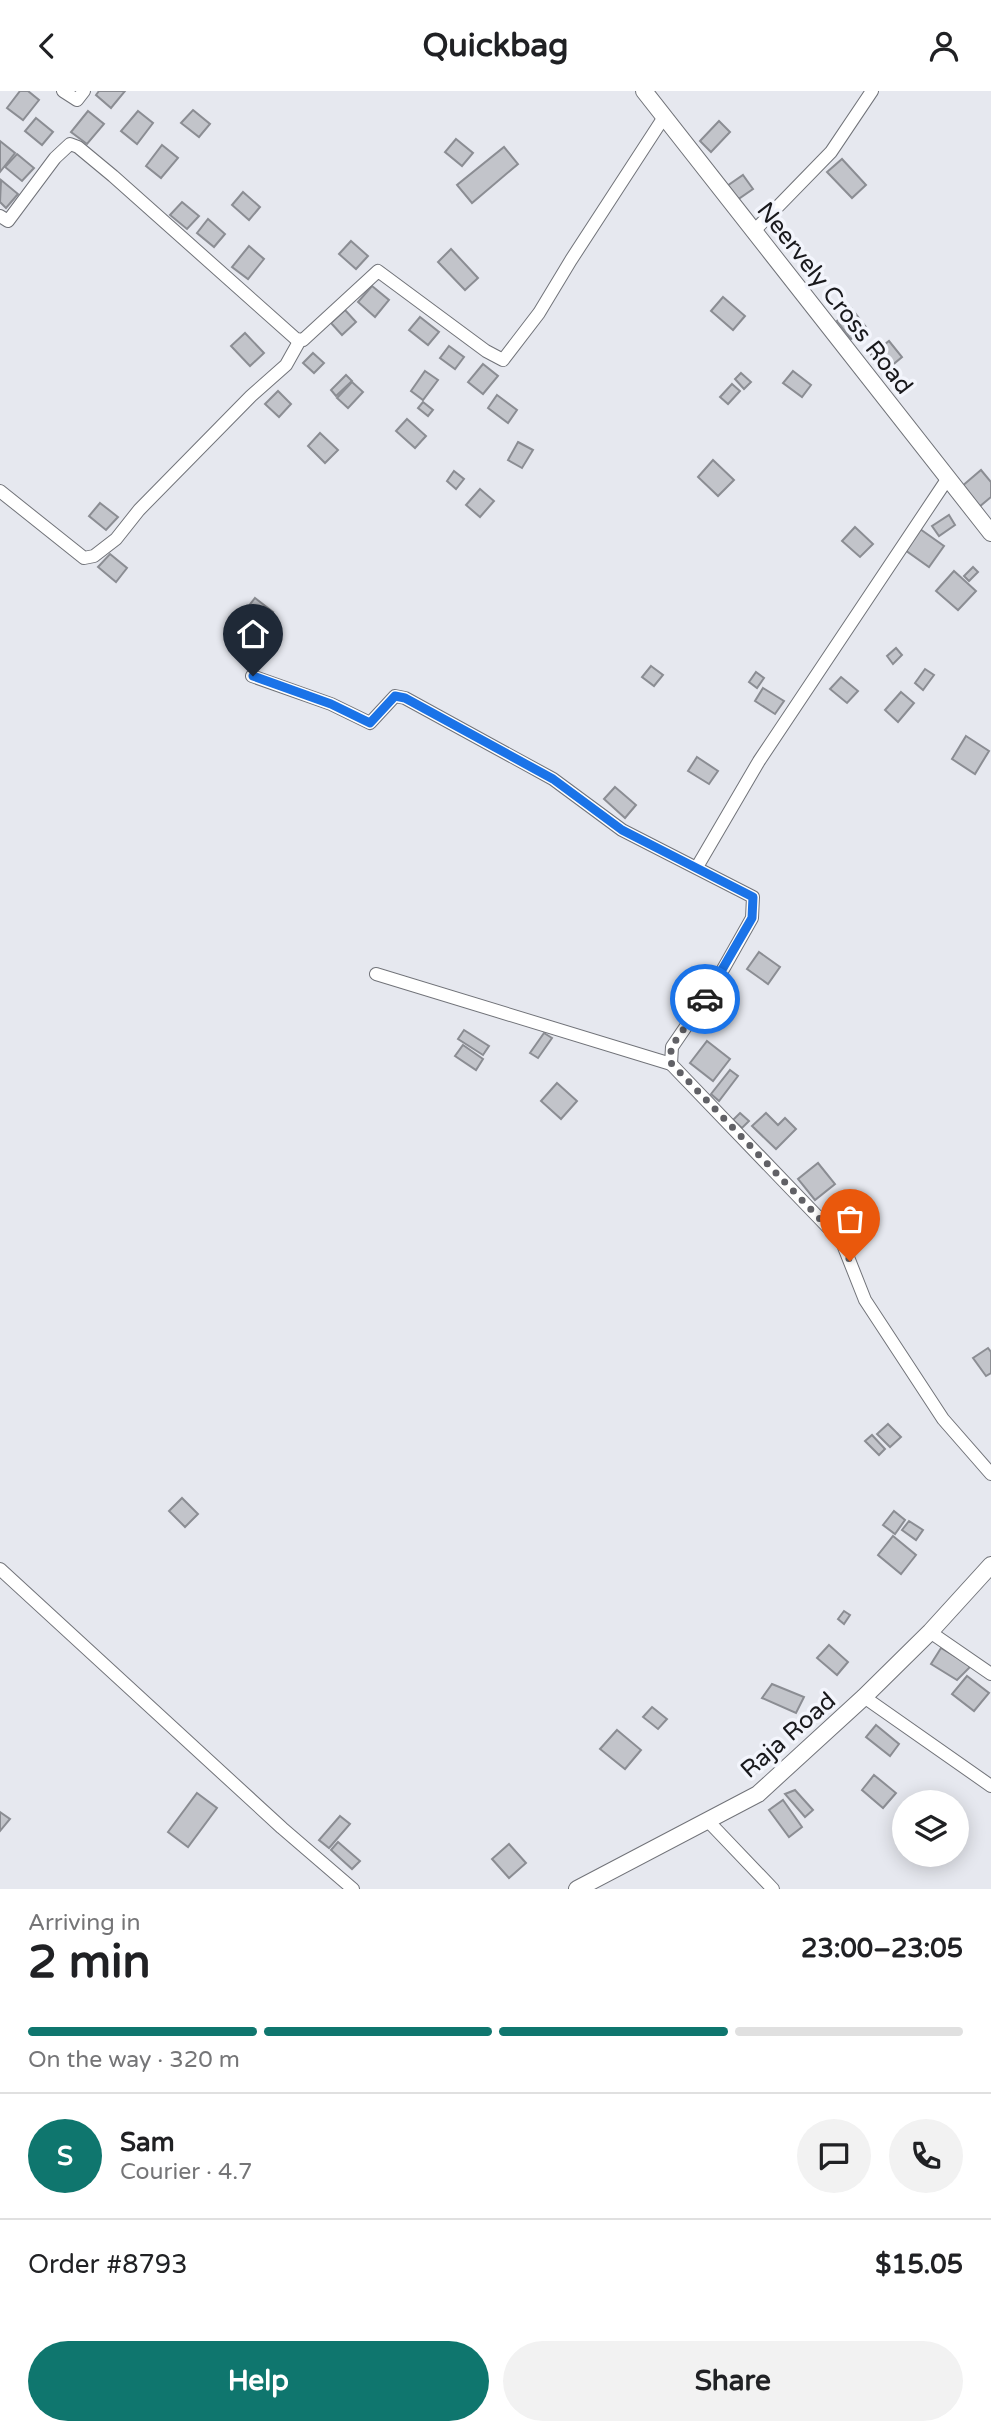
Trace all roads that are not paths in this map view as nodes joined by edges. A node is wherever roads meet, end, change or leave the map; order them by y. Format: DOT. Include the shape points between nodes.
graph roads {
  1 [pos="63,91"];
  2 [pos="84,91"];
  3 [pos="644,91"];
  4 [pos="872,91"];
  5 [pos="664,117"];
  6 [pos="0,216"];
  7 [pos="754,231"];
  8 [pos="300,340"];
  9 [pos="947,478"];
  10 [pos="0,491"];
  11 [pos="991,533"];
  12 [pos="253,676"];
  13 [pos="697,867"];
  14 [pos="376,975"];
  15 [pos="671,1063"];
  16 [pos="991,1473"];
  17 [pos="991,1565"];
  18 [pos="0,1569"];
  19 [pos="930,1632"];
  20 [pos="991,1674"];
  21 [pos="864,1697"];
  22 [pos="991,1786"];
  23 [pos="708,1821"];
  24 [pos="353,1889"];
  25 [pos="577,1889"];
  26 [pos="773,1889"];
  1 -- 2 [label="street" via="77,100"];
  3 -- 5 [label="street, Neervely Cross Road"];
  4 -- 7 [label="street" via="831,152"];
  5 -- 7 [label="street, Neervely Cross Road"];
  5 -- 8 [label="street" via="539,313 503,360 378,271"];
  6 -- 8 [label="street" via="8,221 55,158 70,144 78,147"];
  7 -- 9 [label="street, Neervely Cross Road"];
  8 -- 10 [label="street" via="286,365 94,556 84,558"];
  9 -- 11 [label="street, Neervely Cross Road"];
  9 -- 13 [label="street" via="759,761"];
  12 -- 13 [label="street" via="370,723 395,696 405,698 553,779 622,830"];
  13 -- 15 [label="street" via="753,897 752,918 713,987 671,1047"];
  14 -- 15 [label="street"];
  15 -- 16 [label="street" via="842,1242 865,1300 943,1419"];
  17 -- 19 [label="street, Raja Road"];
  18 -- 24 [label="street"];
  19 -- 20 [label="street"];
  19 -- 21 [label="street, Raja Road"];
  21 -- 22 [label="street"];
  21 -- 23 [label="street, Raja Road" via="758,1794"];
  23 -- 25 [label="street, Raja Road"];
  23 -- 26 [label="street"];
}
